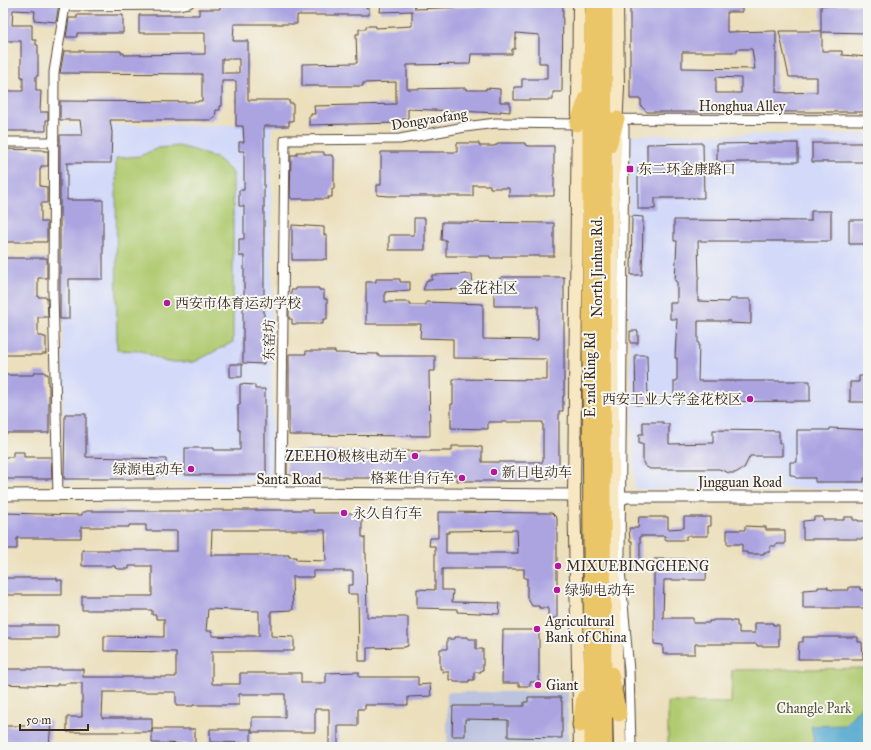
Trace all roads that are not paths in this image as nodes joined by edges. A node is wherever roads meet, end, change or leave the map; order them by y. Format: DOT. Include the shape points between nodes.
graph roads {
  1 [pos="190,3"];
  2 [pos="579,3"];
  3 [pos="593,3"];
  4 [pos="605,3"];
  5 [pos="617,3"];
  6 [pos="67,5"];
  7 [pos="597,84"];
  8 [pos="617,119"];
  9 [pos="868,120"];
  10 [pos="577,124"];
  11 [pos="3,142"];
  12 [pos="54,142"];
  13 [pos="604,159"];
  14 [pos="281,493"];
  15 [pos="3,495"];
  16 [pos="58,495"];
  17 [pos="574,495"];
  18 [pos="868,497"];
  19 [pos="617,502"];
  20 [pos="598,640"];
  21 [pos="619,714"];
  22 [pos="580,725"];
  23 [pos="580,747"];
  24 [pos="592,747"];
  25 [pos="605,747"];
  26 [pos="620,747"];
  27 [pos="631,747"];
  1 -- 6 [label="street"];
  2 -- 10 [label="main road, North Jinhua Rd."];
  3 -- 7 [label="highway, E 2nd Ring Rd"];
  4 -- 7 [label="highway, E 2nd Ring Rd"];
  5 -- 8 [label="main road, North Jinhua Rd."];
  6 -- 12 [label="street" via="54,72"];
  7 -- 10 [label="highway"];
  7 -- 13 [label="highway, E 2nd Ring Rd"];
  7 -- 20 [label="highway, E 2nd Ring Rd" via="590,377"];
  8 -- 9 [label="street, Honghua Alley"];
  8 -- 13 [label="highway"];
  8 -- 19 [label="main road, North Jinhua Rd." via="612,197 612,317"];
  10 -- 14 [label="street, Dongyaofang" via="496,123 400,139 285,140"];
  10 -- 17 [label="main road, North Jinhua Rd."];
  11 -- 12 [label="street"];
  12 -- 16 [label="street" via="53,293"];
  13 -- 20 [label="highway, E 2nd Ring Rd"];
  14 -- 16 [label="street, Santa Road"];
  14 -- 17 [label="street, Santa Road"];
  15 -- 16 [label="street, Santa Road"];
  17 -- 22 [label="main road, North Jinhua Rd."];
  18 -- 19 [label="street, Jingguan Road" via="626,497"];
  19 -- 21 [label="main road, North Jinhua Rd." via="615,635"];
  19 -- 27 [label="street" via="620,574 630,671"];
  20 -- 21 [label="highway"];
  20 -- 22 [label="highway"];
  20 -- 24 [label="highway, E 2nd Ring Rd"];
  20 -- 25 [label="highway, E 2nd Ring Rd"];
  21 -- 26 [label="main road, North Jinhua Rd."];
  22 -- 23 [label="main road, North Jinhua Rd."];
}
